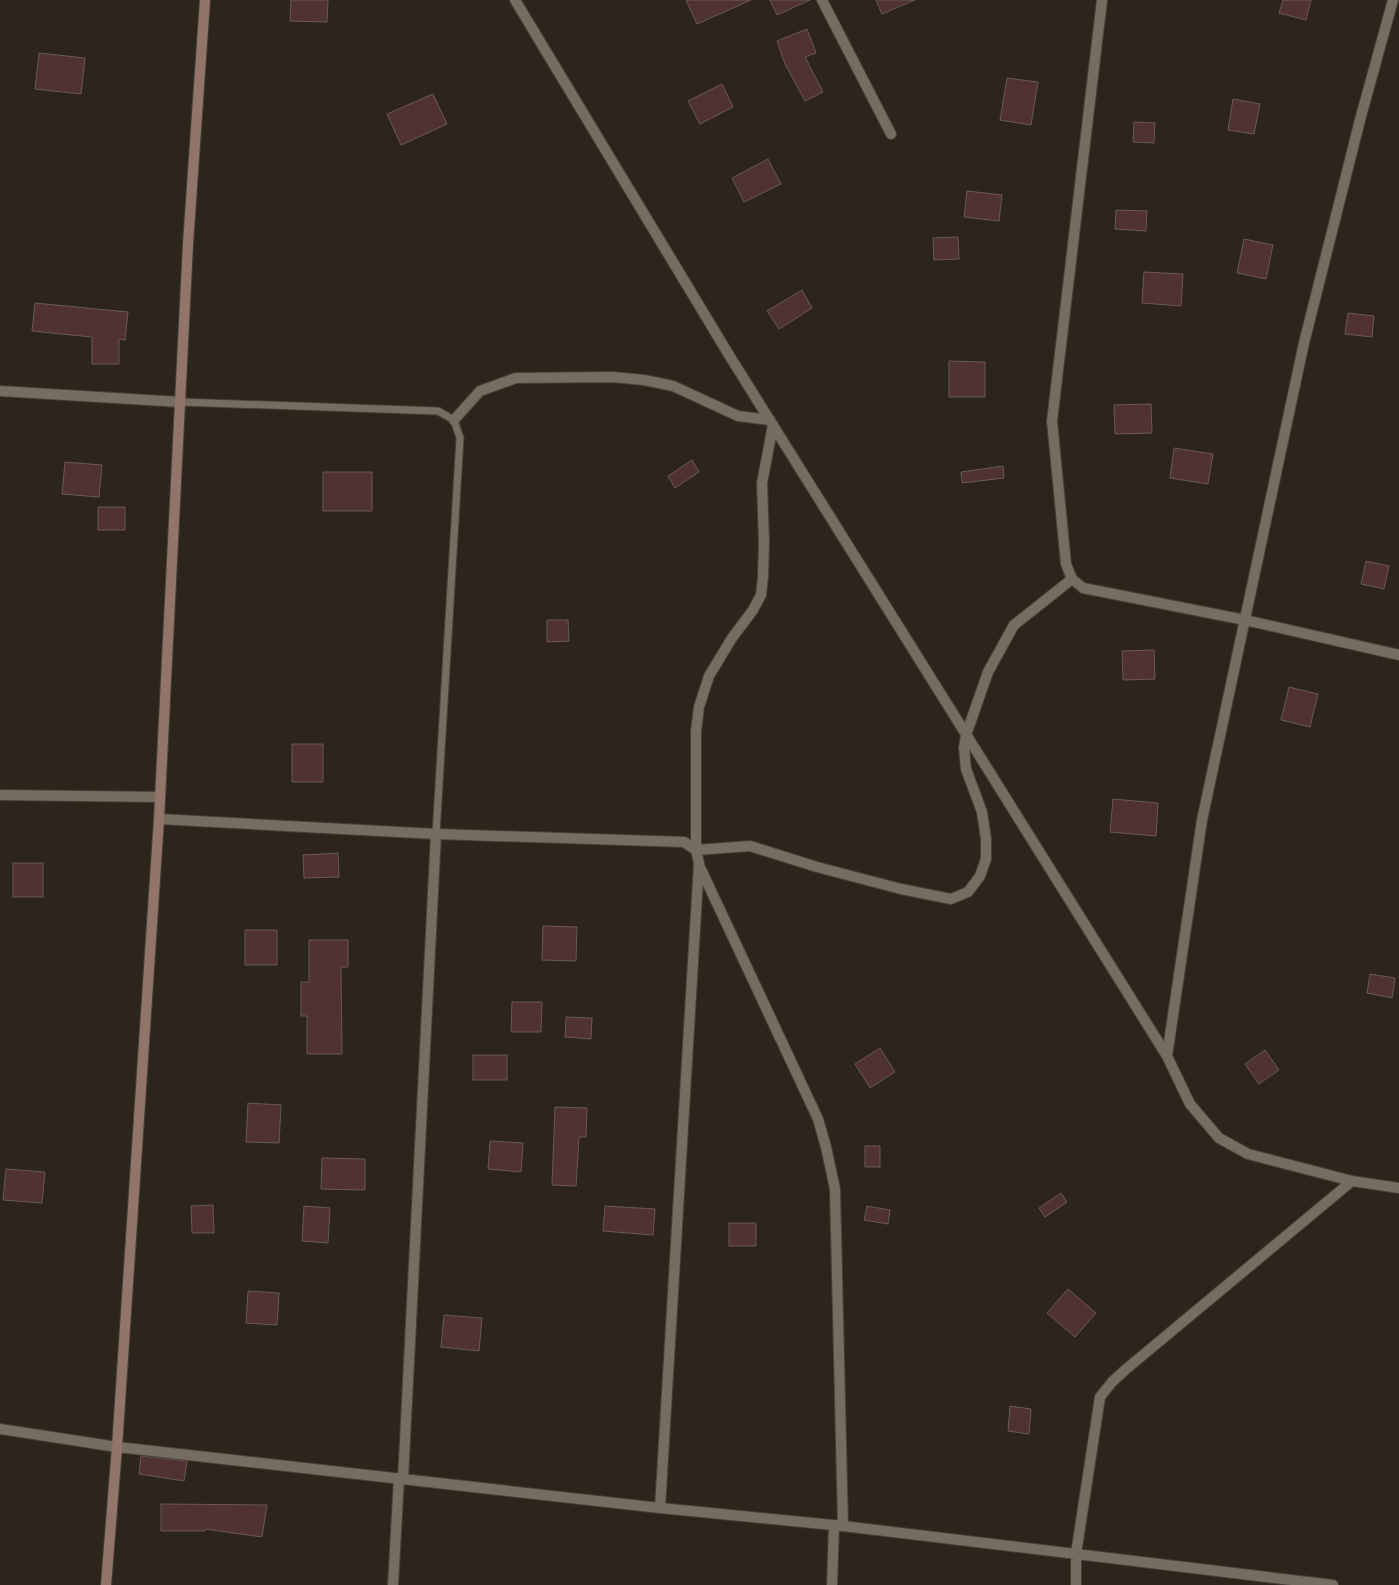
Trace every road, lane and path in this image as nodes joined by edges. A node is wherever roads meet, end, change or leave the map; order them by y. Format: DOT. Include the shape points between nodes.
graph roads {
  1 [pos="205,0"];
  2 [pos="515,0"];
  3 [pos="822,0"];
  4 [pos="1102,0"];
  5 [pos="1393,0"];
  6 [pos="891,134"];
  7 [pos="0,391"];
  8 [pos="180,402"];
  9 [pos="454,420"];
  10 [pos="771,422"];
  11 [pos="1072,578"];
  12 [pos="1245,620"];
  13 [pos="1399,655"];
  14 [pos="966,735"];
  15 [pos="0,795"];
  16 [pos="160,797"];
  17 [pos="159,819"];
  18 [pos="436,834"];
  19 [pos="696,850"];
  20 [pos="699,864"];
  21 [pos="1167,1056"];
  22 [pos="1352,1181"];
  23 [pos="1399,1188"];
  24 [pos="0,1429"];
  25 [pos="117,1447"];
  26 [pos="401,1478"];
  27 [pos="660,1508"];
  28 [pos="839,1526"];
  29 [pos="1076,1554"];
  30 [pos="106,1585"];
  31 [pos="393,1585"];
  32 [pos="832,1585"];
  33 [pos="1076,1585"];
  34 [pos="1333,1585"];
  1 -- 8 [label="street"];
  2 -- 10 [label="street"];
  3 -- 6 [label="street"];
  4 -- 11 [label="street" via="1052,421 1066,564"];
  5 -- 12 [label="street" via="1304,343"];
  7 -- 8 [label="street"];
  8 -- 9 [label="lane" via="438,411"];
  8 -- 16 [label="street"];
  9 -- 10 [label="street" via="480,390 516,378 612,377 673,386 738,416"];
  9 -- 18 [label="lane" via="460,438"];
  10 -- 14 [label="street"];
  10 -- 19 [label="street" via="762,482 764,542 761,594 710,676 699,707 696,731"];
  11 -- 12 [label="street" via="1083,588"];
  11 -- 14 [label="street" via="1014,625 988,672"];
  12 -- 13 [label="street"];
  12 -- 21 [label="street" via="1202,820"];
  14 -- 19 [label="street" via="966,769 982,812 986,839 986,859 980,876 968,892 951,899 901,889 750,846"];
  14 -- 21 [label="street"];
  15 -- 16 [label="street"];
  16 -- 17 [label="street"];
  17 -- 18 [label="street"];
  17 -- 25 [label="street"];
  18 -- 19 [label="street" via="684,842"];
  18 -- 26 [label="street"];
  19 -- 20 [label="street"];
  20 -- 27 [label="street"];
  20 -- 28 [label="street" via="818,1119 835,1189"];
  21 -- 22 [label="street" via="1190,1104 1219,1138 1248,1154"];
  22 -- 23 [label="street"];
  22 -- 29 [label="street" via="1112,1382 1100,1397"];
  24 -- 25 [label="street"];
  25 -- 26 [label="street"];
  25 -- 30 [label="street"];
  26 -- 27 [label="street"];
  26 -- 31 [label="street"];
  27 -- 28 [label="street"];
  28 -- 29 [label="street"];
  28 -- 32 [label="street"];
  29 -- 33 [label="street"];
  29 -- 34 [label="street"];
}
